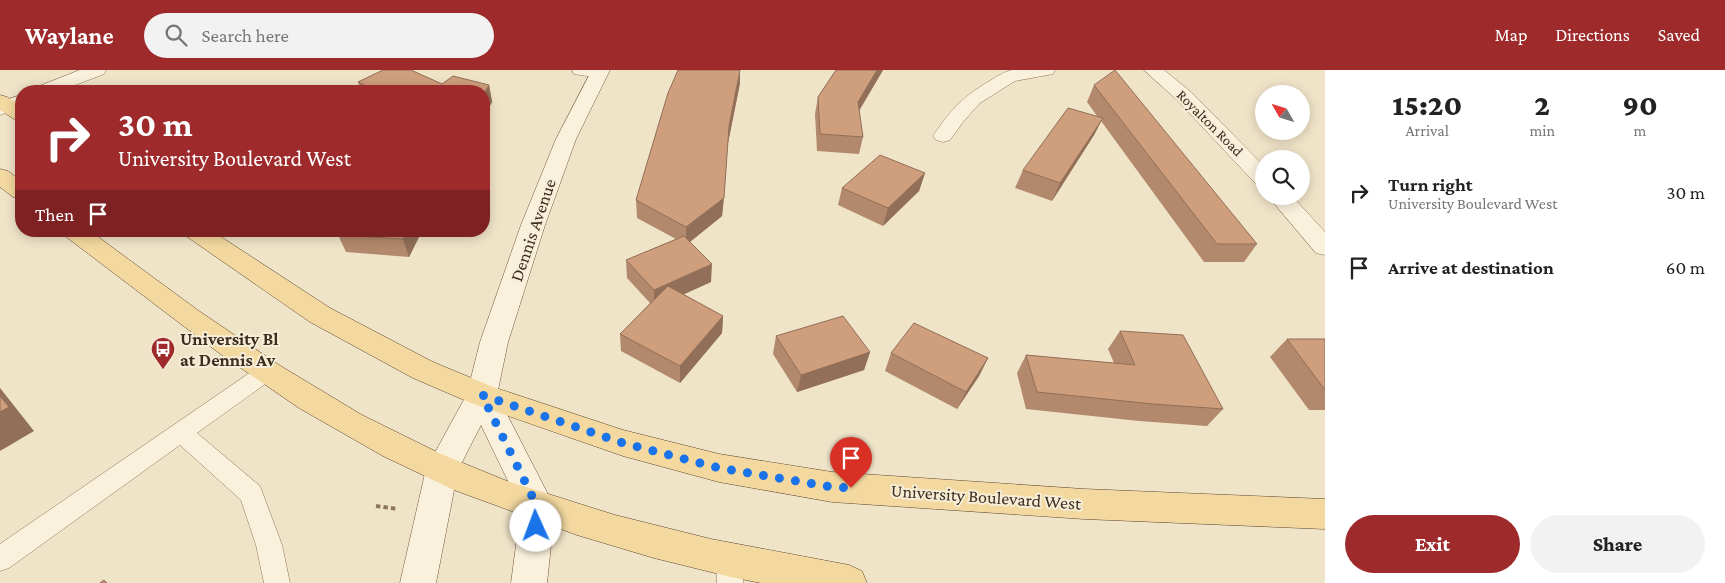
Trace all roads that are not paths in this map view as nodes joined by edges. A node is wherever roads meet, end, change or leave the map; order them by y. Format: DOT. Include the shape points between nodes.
graph roads {
  1 [pos="97,70"];
  2 [pos="1046,70"];
  3 [pos="1154,70"];
  4 [pos="594,71"];
  5 [pos="59,85"];
  6 [pos="943,136"];
  7 [pos="1255,171"];
  8 [pos="0,176"];
  9 [pos="15,187"];
  10 [pos="1287,205"];
  11 [pos="82,237"];
  12 [pos="204,237"];
  13 [pos="1325,247"];
  14 [pos="268,371"];
  15 [pos="482,395"];
  16 [pos="181,432"];
  17 [pos="442,469"];
  18 [pos="538,508"];
  19 [pos="1325,514"];
  20 [pos="0,559"];
  21 [pos="729,571"];
  22 [pos="277,583"];
  23 [pos="418,583"];
  24 [pos="529,583"];
  25 [pos="849,583"];
  1 -- 5 [label="street"];
  2 -- 6 [label="street" via="1010,76 973,100 954,118"];
  3 -- 7 [label="street, Royalton Road" via="1184,96"];
  4 -- 15 [label="street, Dennis Avenue" via="533,225 494,342"];
  8 -- 9 [label="main road"];
  10 -- 13 [label="street"];
  11 -- 14 [label="main road" via="187,316"];
  12 -- 15 [label="main road, University Boulevard West" via="320,315 423,370"];
  14 -- 16 [label="lane"];
  14 -- 17 [label="main road" via="326,410"];
  15 -- 17 [label="street, Dennis Avenue"];
  15 -- 18 [label="street"];
  15 -- 19 [label="main road, University Boulevard West" via="623,443 719,468 832,487 1084,504"];
  16 -- 20 [label="lane"];
  16 -- 22 [label="lane" via="250,494 269,545"];
  17 -- 18 [label="main road"];
  17 -- 23 [label="street, Dennis Avenue"];
  18 -- 21 [label="main road" via="692,551"];
  18 -- 24 [label="street"];
  21 -- 25 [label="main road"];
}
